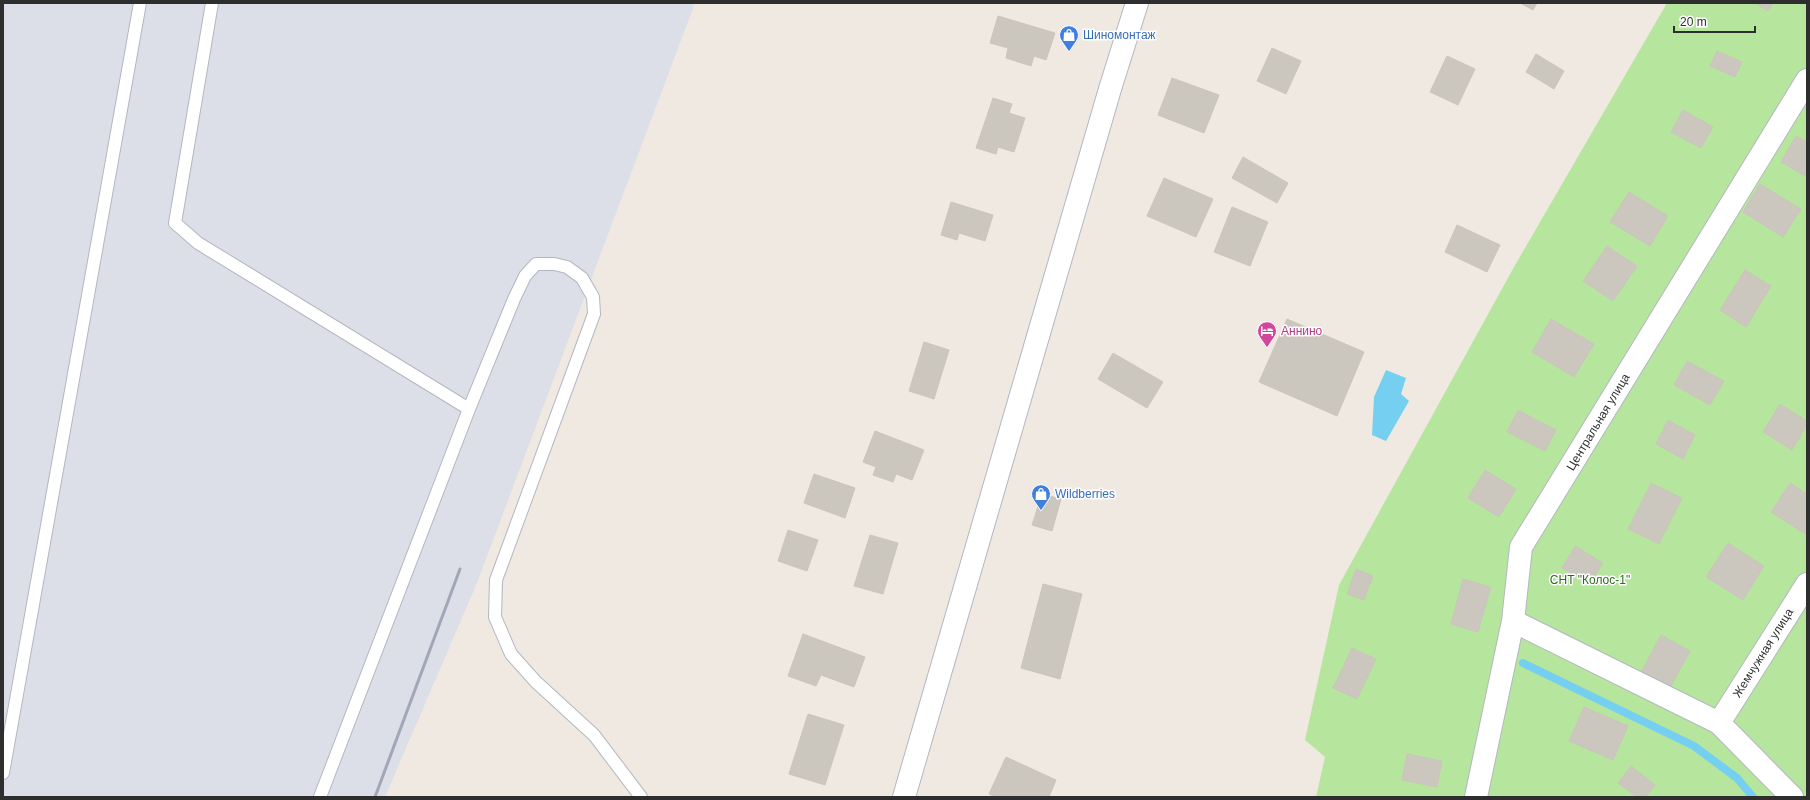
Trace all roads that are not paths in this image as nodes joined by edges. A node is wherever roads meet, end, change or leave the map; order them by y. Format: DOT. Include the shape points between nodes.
graph roads {
  1 [pos="140,3"];
  2 [pos="212,3"];
  3 [pos="1137,3"];
  4 [pos="1807,80"];
  5 [pos="469,409"];
  6 [pos="1807,584"];
  7 [pos="1513,620"];
  8 [pos="1719,723"];
  9 [pos="3,773"];
  10 [pos="320,797"];
  11 [pos="641,797"];
  12 [pos="904,797"];
  13 [pos="1476,797"];
  14 [pos="1792,797"];
  1 -- 9 [label="lane"];
  2 -- 5 [label="lane" via="175,223 198,243"];
  3 -- 12 [label="street"];
  4 -- 7 [label="street, Центральная улица" via="1521,547"];
  5 -- 10 [label="lane"];
  5 -- 11 [label="lane" via="525,276 536,264 554,264 567,267 582,278 593,297 594,314 496,580 495,618 511,654 536,682 594,735"];
  6 -- 8 [label="street, Жемчужная улица"];
  7 -- 8 [label="street"];
  7 -- 13 [label="street, Центральная улица"];
  8 -- 14 [label="street"];
}
